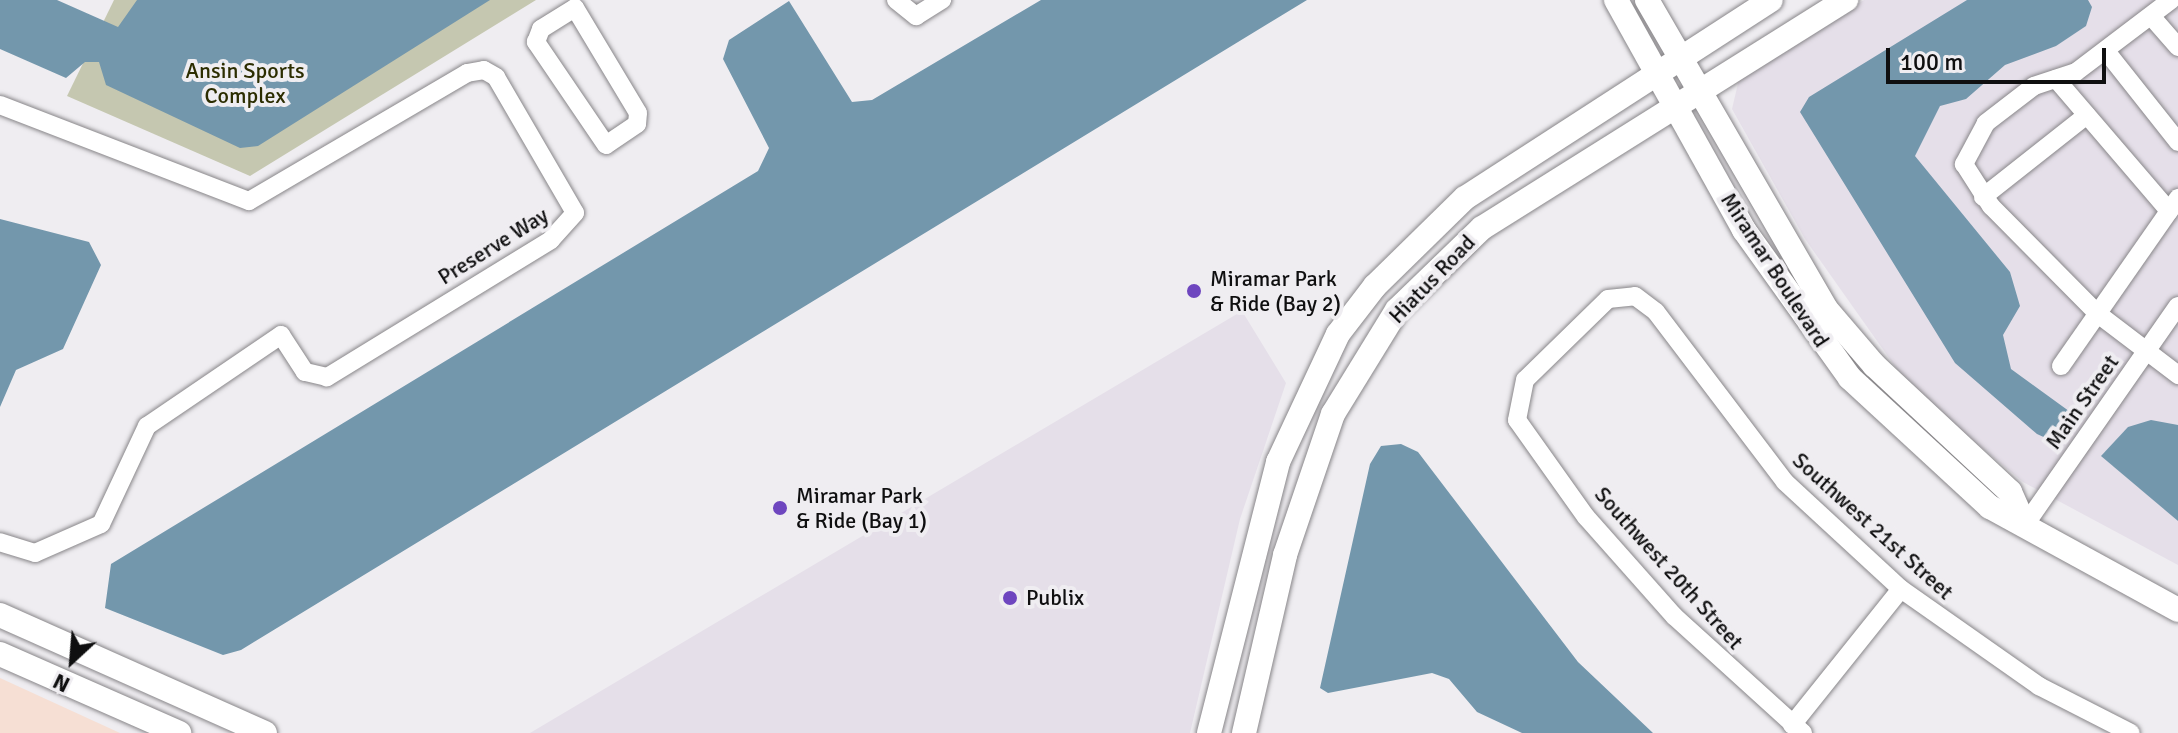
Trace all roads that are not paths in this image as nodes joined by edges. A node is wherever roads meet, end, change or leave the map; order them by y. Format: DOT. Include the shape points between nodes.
graph roads {
  1 [pos="896,0"];
  2 [pos="942,0"];
  3 [pos="1616,0"];
  4 [pos="1647,0"];
  5 [pos="1771,0"];
  6 [pos="1846,0"];
  7 [pos="2171,0"];
  8 [pos="582,4"];
  9 [pos="2151,16"];
  10 [pos="2178,47"];
  11 [pos="2106,51"];
  12 [pos="1682,55"];
  13 [pos="1655,71"];
  14 [pos="2056,79"];
  15 [pos="1701,90"];
  16 [pos="0,105"];
  17 [pos="1676,107"];
  18 [pos="2087,115"];
  19 [pos="2178,142"];
  20 [pos="1983,197"];
  21 [pos="2173,205"];
  22 [pos="1635,296"];
  23 [pos="2178,306"];
  24 [pos="2098,314"];
  25 [pos="2145,353"];
  26 [pos="2061,366"];
  27 [pos="2178,375"];
  28 [pos="1273,482"];
  29 [pos="1305,492"];
  30 [pos="2025,525"];
  31 [pos="0,542"];
  32 [pos="1901,589"];
  33 [pos="2178,610"];
  34 [pos="0,615"];
  35 [pos="0,654"];
  36 [pos="177,694"];
  37 [pos="170,729"];
  38 [pos="1797,729"];
  39 [pos="265,733"];
  40 [pos="1209,733"];
  41 [pos="1244,733"];
  42 [pos="2131,733"];
  1 -- 2 [label="street" via="916,16"];
  3 -- 13 [label="main road, Miramar Boulevard"];
  4 -- 12 [label="main road, Miramar Boulevard"];
  5 -- 12 [label="main road, Hiatus Road"];
  6 -- 15 [label="main road, Hiatus Road"];
  7 -- 9 [label="street"];
  8 -- 8 [label="street" via="541,29 536,42 606,145 637,124 638,113"];
  9 -- 10 [label="street"];
  9 -- 11 [label="street"];
  11 -- 14 [label="street"];
  11 -- 19 [label="street"];
  12 -- 13 [label="main road, Hiatus Road"];
  12 -- 15 [label="main road, Miramar Boulevard"];
  13 -- 17 [label="main road, Miramar Boulevard"];
  13 -- 28 [label="main road, Hiatus Road" via="1465,198 1375,286 1305,393"];
  14 -- 18 [label="street"];
  14 -- 20 [label="street" via="2034,86 1986,123 1970,147 1964,164"];
  15 -- 17 [label="main road, Hiatus Road"];
  15 -- 30 [label="main road, Miramar Boulevard" via="1826,309 1874,365 2010,492"];
  16 -- 31 [label="street, Preserve Way" via="249,201 467,73 484,70 496,77 575,213 551,240 327,377 305,372 281,335 147,426 101,524 35,553"];
  17 -- 29 [label="main road, Hiatus Road" via="1482,228 1397,310 1333,414"];
  17 -- 30 [label="main road, Miramar Boulevard" via="1744,230 1841,367 1990,507"];
  18 -- 20 [label="street"];
  18 -- 21 [label="street"];
  20 -- 24 [label="street"];
  21 -- 24 [label="street"];
  22 -- 32 [label="street, Southwest 21st Street" via="1656,312 1785,482"];
  22 -- 38 [label="street, Southwest 20th Street" via="1608,299 1525,380 1517,420 1586,517 1674,616"];
  23 -- 25 [label="street, Main Street"];
  24 -- 25 [label="street"];
  24 -- 26 [label="street"];
  25 -- 27 [label="street"];
  25 -- 30 [label="street, Main Street"];
  28 -- 29 [label="main road"];
  28 -- 40 [label="main road, Hiatus Road"];
  29 -- 41 [label="main road, Hiatus Road"];
  30 -- 33 [label="main road, Miramar Boulevard" via="2094,569"];
  32 -- 38 [label="street"];
  32 -- 42 [label="street, Southwest 21st Street" via="2039,686"];
  34 -- 36 [label="main road"];
  35 -- 37 [label="main road"];
  36 -- 37 [label="main road"];
  36 -- 39 [label="main road"];
}
